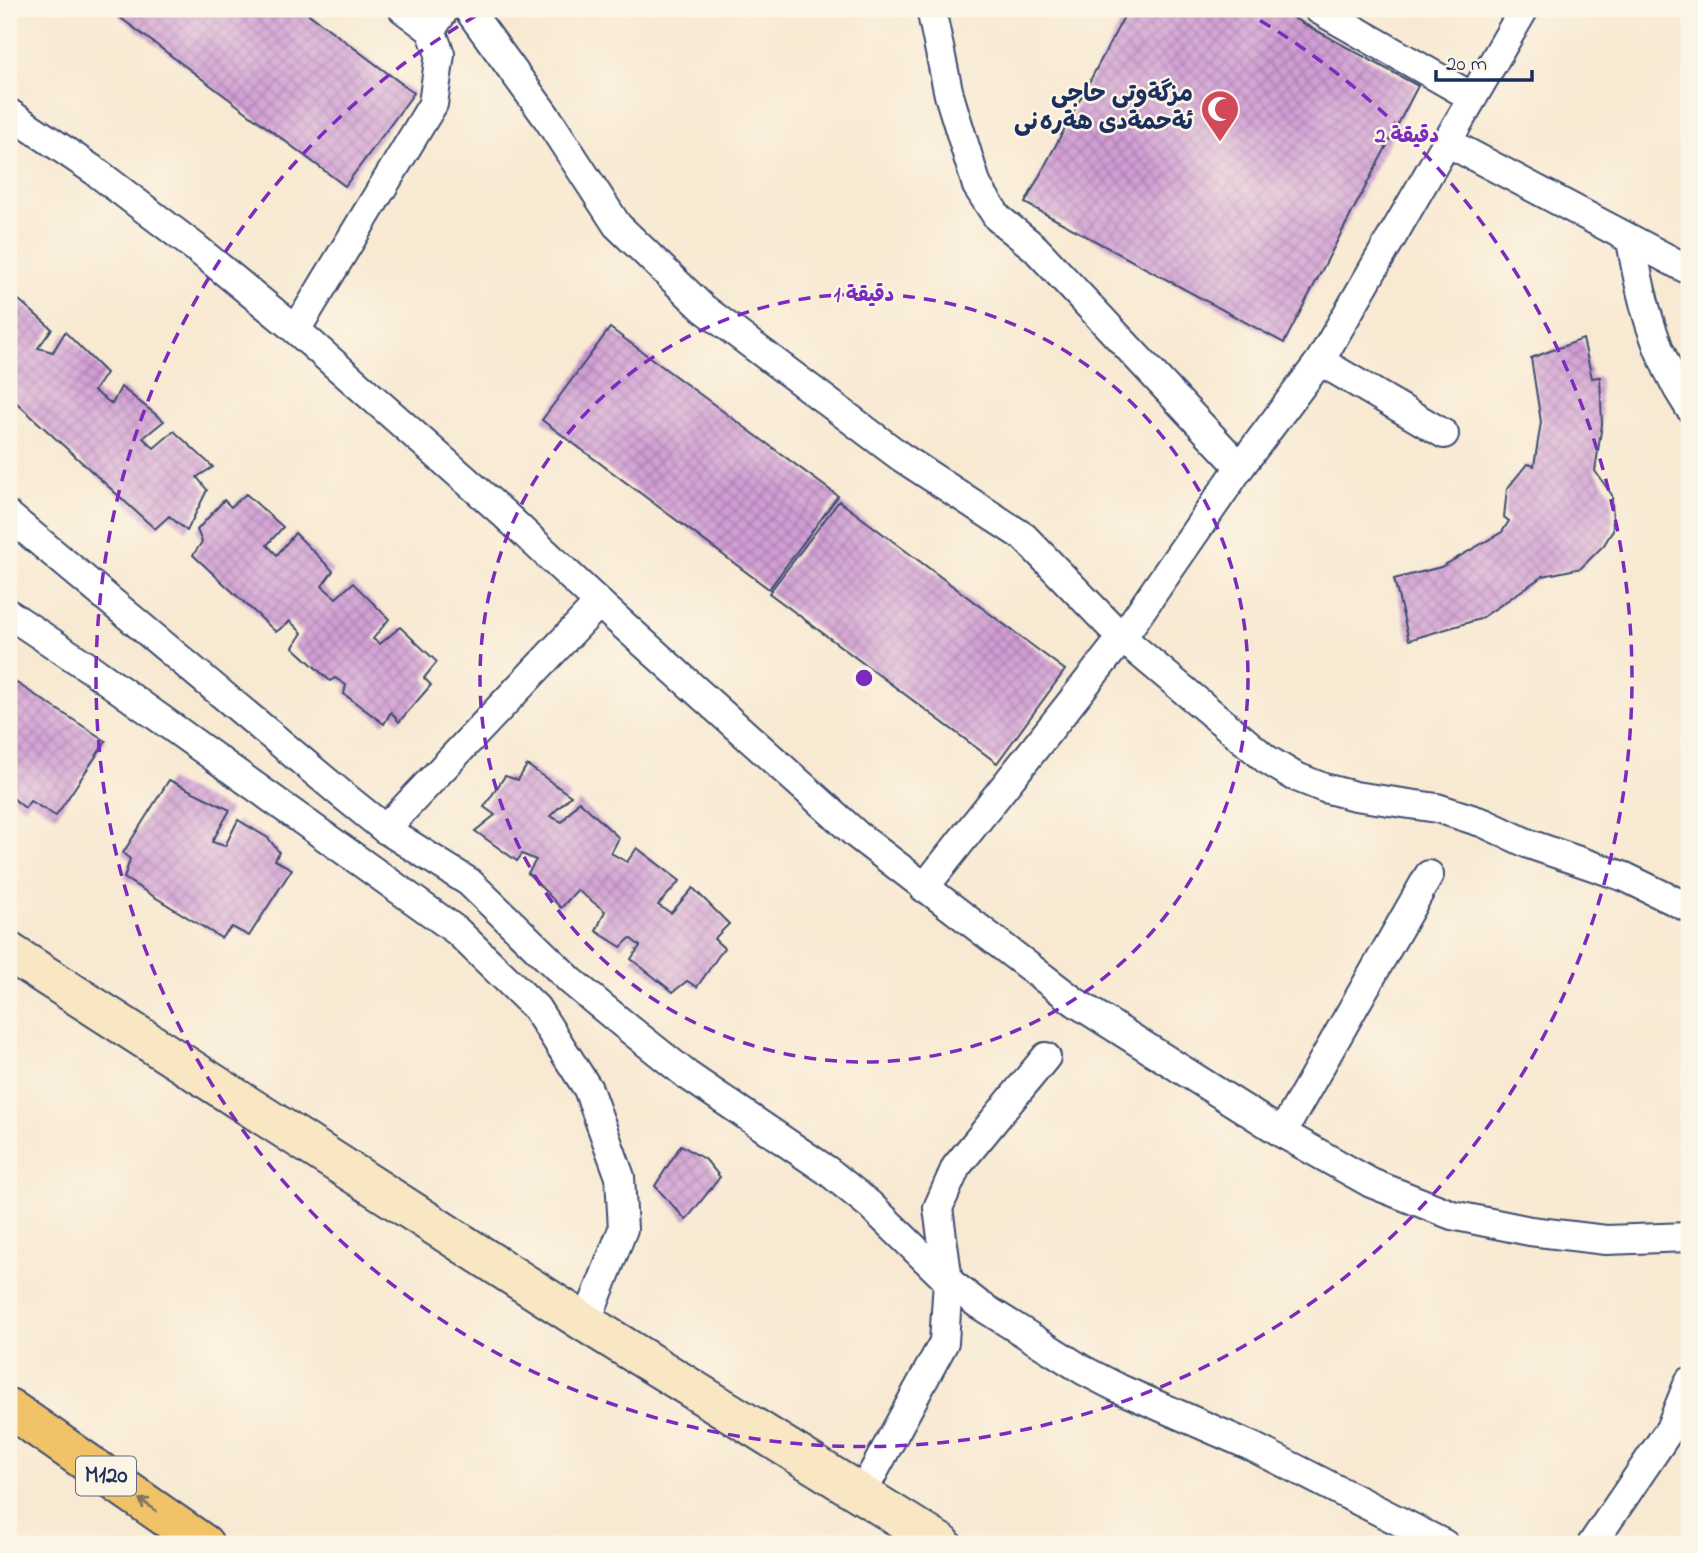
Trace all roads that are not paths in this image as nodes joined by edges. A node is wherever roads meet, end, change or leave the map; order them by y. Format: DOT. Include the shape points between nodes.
graph roads {
  1 [pos="403,9"];
  2 [pos="468,9"];
  3 [pos="930,9"];
  4 [pos="1318,9"];
  5 [pos="1524,9"];
  6 [pos="439,19"];
  7 [pos="1472,97"];
  8 [pos="9,113"];
  9 [pos="1447,142"];
  10 [pos="1631,240"];
  11 [pos="1689,270"];
  12 [pos="296,330"];
  13 [pos="1320,361"];
  14 [pos="1689,407"];
  15 [pos="1444,434"];
  16 [pos="1240,467"];
  17 [pos="9,516"];
  18 [pos="599,603"];
  19 [pos="9,614"];
  20 [pos="1122,638"];
  21 [pos="386,829"];
  22 [pos="1429,875"];
  23 [pos="924,888"];
  24 [pos="1689,908"];
  25 [pos="9,952"];
  26 [pos="1045,1057"];
  27 [pos="1282,1133"];
  28 [pos="1687,1231"];
  29 [pos="948,1281"];
  30 [pos="586,1323"];
  31 [pos="1689,1382"];
  32 [pos="9,1408"];
  33 [pos="861,1495"];
  34 [pos="204,1544"];
  35 [pos="942,1544"];
  36 [pos="1444,1544"];
  37 [pos="1592,1544"];
  1 -- 6 [label="street"];
  2 -- 20 [label="street" via="617,225 703,308 901,457 1024,537"];
  3 -- 16 [label="street" via="949,96 977,186 998,218 1035,248"];
  4 -- 7 [label="street"];
  5 -- 7 [label="street"];
  6 -- 12 [label="street" via="433,104"];
  7 -- 9 [label="street"];
  8 -- 12 [label="street" via="95,171"];
  9 -- 10 [label="street"];
  9 -- 13 [label="street"];
  10 -- 11 [label="street"];
  10 -- 14 [label="street" via="1639,292 1655,342"];
  12 -- 18 [label="street"];
  13 -- 15 [label="street"];
  13 -- 16 [label="street"];
  16 -- 20 [label="street"];
  17 -- 21 [label="street"];
  18 -- 21 [label="street"];
  18 -- 23 [label="street" via="857,835"];
  19 -- 30 [label="street" via="457,932 536,1008 588,1089 620,1177 623,1229"];
  20 -- 23 [label="street"];
  20 -- 24 [label="street" via="1240,739 1294,776 1355,796 1437,808 1484,823 1529,844 1625,877"];
  21 -- 29 [label="street" via="469,882 571,981 687,1075 860,1196"];
  22 -- 27 [label="street"];
  23 -- 27 [label="street" via="1075,1002"];
  25 -- 30 [label="street"];
  26 -- 29 [label="street" via="956,1167 938,1208"];
  27 -- 28 [label="street" via="1371,1183 1451,1215 1606,1240"];
  29 -- 33 [label="street" via="944,1342"];
  29 -- 36 [label="street" via="1083,1370 1253,1447"];
  30 -- 33 [label="street"];
  31 -- 37 [label="street" via="1671,1429"];
  34 -- 32 [label="highway, M120, one-way"];
  33 -- 35 [label="street"];
}
